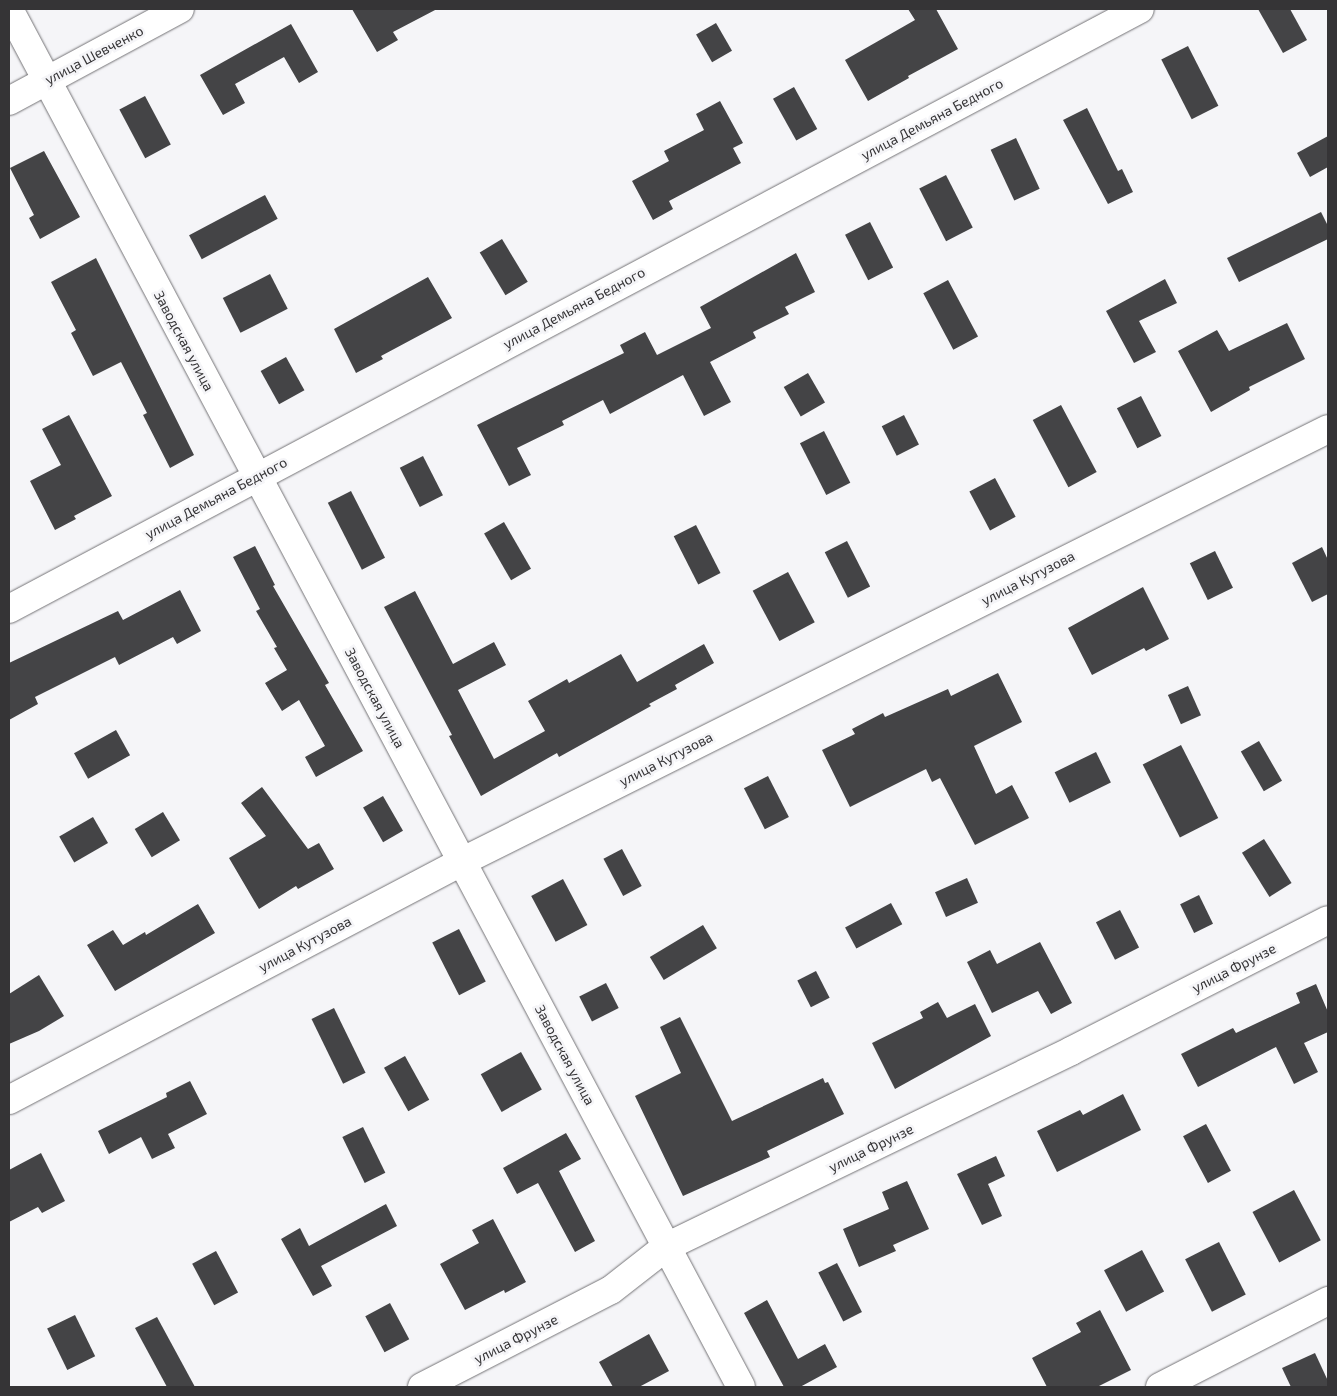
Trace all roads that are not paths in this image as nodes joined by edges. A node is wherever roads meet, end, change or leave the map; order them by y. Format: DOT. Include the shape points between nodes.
graph roads {
  1 [pos="9,9"];
  2 [pos="180,9"];
  3 [pos="1140,9"];
  4 [pos="47,81"];
  5 [pos="9,101"];
  6 [pos="1328,429"];
  7 [pos="256,476"];
  8 [pos="9,608"];
  9 [pos="463,861"];
  10 [pos="1328,920"];
  11 [pos="9,1100"];
  12 [pos="666,1247"];
  13 [pos="1328,1301"];
  14 [pos="422,1387"];
  15 [pos="741,1387"];
  16 [pos="1160,1387"];
  1 -- 4 [label="street, Заводская улица"];
  2 -- 4 [label="street, улица Шевченко"];
  3 -- 7 [label="street, улица Демьяна Бедного"];
  4 -- 5 [label="street, улица Шевченко"];
  4 -- 7 [label="street, Заводская улица"];
  6 -- 9 [label="street, улица Кутузова"];
  7 -- 8 [label="street, улица Демьяна Бедного"];
  7 -- 9 [label="street, Заводская улица"];
  9 -- 11 [label="street, улица Кутузова"];
  9 -- 12 [label="street, Заводская улица"];
  10 -- 12 [label="street, улица Фрунзе" via="1071,1051"];
  12 -- 14 [label="street, улица Фрунзе" via="611,1290"];
  12 -- 15 [label="street, Заводская улица"];
  13 -- 16 [label="street"];
}
